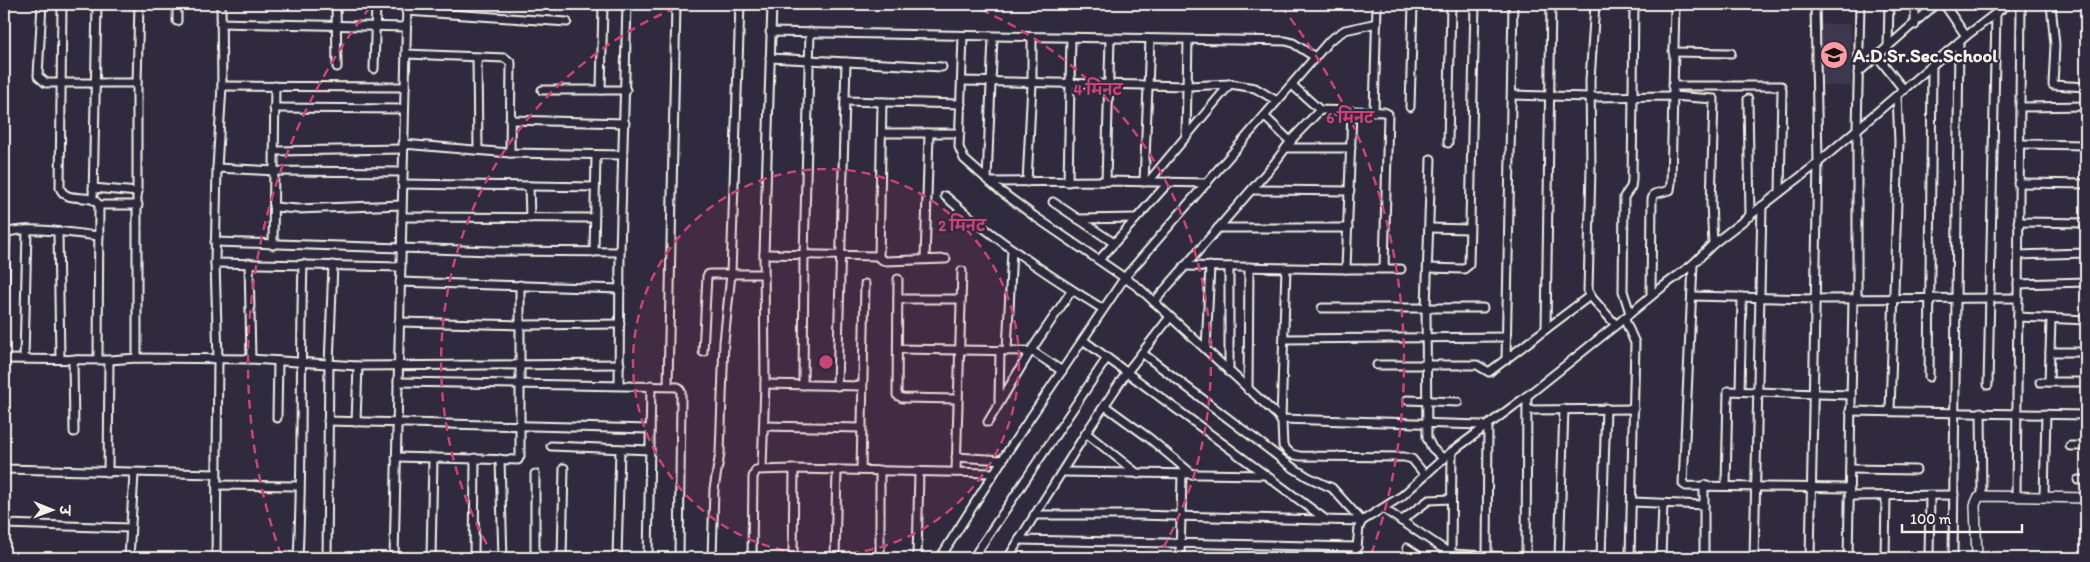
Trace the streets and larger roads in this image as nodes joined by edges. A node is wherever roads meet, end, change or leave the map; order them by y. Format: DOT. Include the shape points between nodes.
graph roads {
  1 [pos="42,4"];
  2 [pos="62,4"];
  3 [pos="98,4"];
  4 [pos="139,4"];
  5 [pos="178,4"];
  6 [pos="221,4"];
  7 [pos="336,4"];
  8 [pos="376,4"];
  9 [pos="603,4"];
  10 [pos="628,4"];
  11 [pos="676,4"];
  12 [pos="740,4"];
  13 [pos="772,4"];
  14 [pos="1377,4"];
  15 [pos="1412,4"];
  16 [pos="1451,4"];
  17 [pos="1475,4"];
  18 [pos="1513,4"];
  19 [pos="1551,4"];
  20 [pos="1595,4"];
  21 [pos="1634,4"];
  22 [pos="1675,4"];
  23 [pos="1815,4"];
  24 [pos="1860,4"];
  25 [pos="1889,4"];
  26 [pos="1915,4"];
  27 [pos="1936,4"];
  28 [pos="1944,4"];
  29 [pos="2008,4"];
  30 [pos="2021,4"];
  31 [pos="2051,4"];
  32 [pos="407,8"];
  33 [pos="1996,14"];
  34 [pos="177,21"];
  35 [pos="567,22"];
  36 [pos="220,23"];
  37 [pos="1377,24"];
  38 [pos="1914,24"];
  39 [pos="335,25"];
  40 [pos="375,26"];
  41 [pos="406,27"];
  42 [pos="770,32"];
  43 [pos="810,32"];
  44 [pos="963,36"];
  45 [pos="1966,36"];
  46 [pos="993,37"];
  47 [pos="1032,37"];
  48 [pos="1072,38"];
  49 [pos="1110,39"];
  50 [pos="1150,40"];
  51 [pos="1188,40"];
  52 [pos="1959,42"];
  53 [pos="1888,47"];
  54 [pos="1673,52"];
  55 [pos="1731,53"];
  56 [pos="406,54"];
  57 [pos="1878,56"];
  58 [pos="477,57"];
  59 [pos="1315,57"];
  60 [pos="770,58"];
  61 [pos="809,60"];
  62 [pos="846,62"];
  63 [pos="336,67"];
  64 [pos="942,67"];
  65 [pos="1932,67"];
  66 [pos="374,69"];
  67 [pos="1858,73"];
  68 [pos="962,81"];
  69 [pos="95,83"];
  70 [pos="137,83"];
  71 [pos="993,83"];
  72 [pos="60,84"];
  73 [pos="1032,84"];
  74 [pos="1071,84"];
  75 [pos="1109,84"];
  76 [pos="1230,84"];
  77 [pos="1292,84"];
  78 [pos="1149,85"];
  79 [pos="222,86"];
  80 [pos="275,86"];
  81 [pos="1188,86"];
  82 [pos="1672,86"];
  83 [pos="405,87"];
  84 [pos="2086,87"];
  85 [pos="542,90"];
  86 [pos="601,90"];
  87 [pos="626,90"];
  88 [pos="1904,90"];
  89 [pos="1512,95"];
  90 [pos="1550,96"];
  91 [pos="1633,96"];
  92 [pos="1672,96"];
  93 [pos="1897,96"];
  94 [pos="1590,97"];
  95 [pos="1748,99"];
  96 [pos="846,101"];
  97 [pos="1277,101"];
  98 [pos="882,102"];
  99 [pos="961,104"];
  100 [pos="2086,106"];
  101 [pos="1410,107"];
  102 [pos="2020,107"];
  103 [pos="274,108"];
  104 [pos="404,109"];
  105 [pos="1320,110"];
  106 [pos="1352,112"];
  107 [pos="1374,112"];
  108 [pos="1264,116"];
  109 [pos="510,120"];
  110 [pos="625,123"];
  111 [pos="1857,128"];
  112 [pos="882,132"];
  113 [pos="927,132"];
  114 [pos="960,133"];
  115 [pos="1186,136"];
  116 [pos="1448,143"];
  117 [pos="2019,144"];
  118 [pos="1288,145"];
  119 [pos="2086,145"];
  120 [pos="403,146"];
  121 [pos="1351,148"];
  122 [pos="478,150"];
  123 [pos="274,151"];
  124 [pos="510,153"];
  125 [pos="596,155"];
  126 [pos="623,155"];
  127 [pos="1431,159"];
  128 [pos="1818,162"];
  129 [pos="217,168"];
  130 [pos="275,171"];
  131 [pos="403,172"];
  132 [pos="989,181"];
  133 [pos="1106,181"];
  134 [pos="1027,182"];
  135 [pos="1068,182"];
  136 [pos="1146,182"];
  137 [pos="1169,182"];
  138 [pos="1207,183"];
  139 [pos="2018,183"];
  140 [pos="402,184"];
  141 [pos="2086,184"];
  142 [pos="529,186"];
  143 [pos="595,187"];
  144 [pos="93,188"];
  145 [pos="1252,190"];
  146 [pos="1350,191"];
  147 [pos="138,192"];
  148 [pos="1780,192"];
  149 [pos="945,196"];
  150 [pos="93,199"];
  151 [pos="1053,202"];
  152 [pos="99,204"];
  153 [pos="138,205"];
  154 [pos="402,205"];
  155 [pos="1762,206"];
  156 [pos="275,207"];
  157 [pos="1750,216"];
  158 [pos="402,217"];
  159 [pos="530,218"];
  160 [pos="594,218"];
  161 [pos="1136,218"];
  162 [pos="1078,219"];
  163 [pos="2018,222"];
  164 [pos="2086,223"];
  165 [pos="1218,228"];
  166 [pos="1348,228"];
  167 [pos="1428,228"];
  168 [pos="1469,229"];
  169 [pos="27,230"];
  170 [pos="58,233"];
  171 [pos="99,236"];
  172 [pos="216,242"];
  173 [pos="1114,243"];
  174 [pos="1713,244"];
  175 [pos="273,245"];
  176 [pos="401,247"];
  177 [pos="1012,249"];
  178 [pos="594,252"];
  179 [pos="620,252"];
  180 [pos="2086,253"];
  181 [pos="764,254"];
  182 [pos="804,255"];
  183 [pos="2018,255"];
  184 [pos="840,256"];
  185 [pos="878,256"];
  186 [pos="925,259"];
  187 [pos="946,259"];
  188 [pos="1099,260"];
  189 [pos="215,263"];
  190 [pos="249,263"];
  191 [pos="303,264"];
  192 [pos="1693,264"];
  193 [pos="334,265"];
  194 [pos="1184,266"];
  195 [pos="1210,266"];
  196 [pos="1249,266"];
  197 [pos="401,267"];
  198 [pos="1229,267"];
  199 [pos="1286,268"];
  200 [pos="1346,268"];
  201 [pos="1384,268"];
  202 [pos="1428,268"];
  203 [pos="1401,269"];
  204 [pos="962,271"];
  205 [pos="731,274"];
  206 [pos="764,274"];
  207 [pos="4,276"];
  208 [pos="1125,277"];
  209 [pos="898,278"];
  210 [pos="400,282"];
  211 [pos="2086,282"];
  212 [pos="865,284"];
  213 [pos="2018,284"];
  214 [pos="520,285"];
  215 [pos="621,289"];
  216 [pos="1072,290"];
  217 [pos="1591,296"];
  218 [pos="1651,296"];
  219 [pos="1692,296"];
  220 [pos="1742,297"];
  221 [pos="1760,297"];
  222 [pos="1892,298"];
  223 [pos="1930,298"];
  224 [pos="1956,298"];
  225 [pos="1989,298"];
  226 [pos="2018,298"];
  227 [pos="898,299"];
  228 [pos="961,299"];
  229 [pos="1815,299"];
  230 [pos="1855,299"];
  231 [pos="4,301"];
  232 [pos="1154,302"];
  233 [pos="1322,308"];
  234 [pos="1426,308"];
  235 [pos="1483,308"];
  236 [pos="1103,309"];
  237 [pos="1630,313"];
  238 [pos="1170,317"];
  239 [pos="1624,318"];
  240 [pos="2018,318"];
  241 [pos="2050,320"];
  242 [pos="2086,320"];
  243 [pos="399,322"];
  244 [pos="620,324"];
  245 [pos="519,325"];
  246 [pos="1616,326"];
  247 [pos="1546,329"];
  248 [pos="1427,337"];
  249 [pos="1505,337"];
  250 [pos="1284,339"];
  251 [pos="1083,340"];
  252 [pos="898,349"];
  253 [pos="1206,349"];
  254 [pos="1004,350"];
  255 [pos="958,351"];
  256 [pos="704,352"];
  257 [pos="1030,352"];
  258 [pos="2050,352"];
  259 [pos="2086,352"];
  260 [pos="1142,353"];
  261 [pos="60,358"];
  262 [pos="137,358"];
  263 [pos="1107,358"];
  264 [pos="4,359"];
  265 [pos="24,359"];
  266 [pos="73,359"];
  267 [pos="98,359"];
  268 [pos="218,359"];
  269 [pos="251,359"];
  270 [pos="109,360"];
  271 [pos="1506,360"];
  272 [pos="278,361"];
  273 [pos="300,363"];
  274 [pos="1427,363"];
  275 [pos="329,364"];
  276 [pos="519,364"];
  277 [pos="620,364"];
  278 [pos="398,365"];
  279 [pos="1377,365"];
  280 [pos="358,366"];
  281 [pos="1062,371"];
  282 [pos="1127,372"];
  283 [pos="1229,372"];
  284 [pos="1929,377"];
  285 [pos="398,382"];
  286 [pos="2040,382"];
  287 [pos="2050,382"];
  288 [pos="2086,382"];
  289 [pos="519,384"];
  290 [pos="765,384"];
  291 [pos="619,385"];
  292 [pos="651,385"];
  293 [pos="803,385"];
  294 [pos="668,386"];
  295 [pos="837,386"];
  296 [pos="862,386"];
  297 [pos="1988,386"];
  298 [pos="1248,390"];
  299 [pos="1740,391"];
  300 [pos="1758,392"];
  301 [pos="1813,394"];
  302 [pos="1851,395"];
  303 [pos="1527,396"];
  304 [pos="958,399"];
  305 [pos="1407,400"];
  306 [pos="1427,401"];
  307 [pos="999,402"];
  308 [pos="1458,402"];
  309 [pos="1105,406"];
  310 [pos="1606,408"];
  311 [pos="1634,408"];
  312 [pos="1564,409"];
  313 [pos="1528,410"];
  314 [pos="1890,410"];
  315 [pos="1850,411"];
  316 [pos="1955,411"];
  317 [pos="1982,412"];
  318 [pos="2017,414"];
  319 [pos="2046,414"];
  320 [pos="2086,415"];
  321 [pos="277,418"];
  322 [pos="1281,419"];
  323 [pos="328,421"];
  324 [pos="356,422"];
  325 [pos="397,422"];
  326 [pos="988,422"];
  327 [pos="1428,424"];
  328 [pos="1485,425"];
  329 [pos="519,426"];
  330 [pos="764,426"];
  331 [pos="861,428"];
  332 [pos="650,429"];
  333 [pos="74,432"];
  334 [pos="1086,432"];
  335 [pos="551,446"];
  336 [pos="2070,446"];
  337 [pos="2086,446"];
  338 [pos="620,449"];
  339 [pos="650,450"];
  340 [pos="1452,452"];
  341 [pos="396,457"];
  342 [pos="956,457"];
  343 [pos="433,458"];
  344 [pos="475,458"];
  345 [pos="500,459"];
  346 [pos="1444,459"];
  347 [pos="1003,460"];
  348 [pos="564,468"];
  349 [pos="762,468"];
  350 [pos="794,468"];
  351 [pos="4,469"];
  352 [pos="1850,469"];
  353 [pos="837,470"];
  354 [pos="861,470"];
  355 [pos="880,470"];
  356 [pos="1916,470"];
  357 [pos="919,471"];
  358 [pos="956,472"];
  359 [pos="1063,472"];
  360 [pos="108,473"];
  361 [pos="994,473"];
  362 [pos="134,474"];
  363 [pos="216,474"];
  364 [pos="535,474"];
  365 [pos="1138,474"];
  366 [pos="1182,474"];
  367 [pos="1192,474"];
  368 [pos="1264,474"];
  369 [pos="1425,475"];
  370 [pos="2078,480"];
  371 [pos="2086,480"];
  372 [pos="216,485"];
  373 [pos="1704,485"];
  374 [pos="299,486"];
  375 [pos="1726,486"];
  376 [pos="1755,486"];
  377 [pos="1811,488"];
  378 [pos="1850,488"];
  379 [pos="1930,495"];
  380 [pos="1954,495"];
  381 [pos="1850,496"];
  382 [pos="1886,496"];
  383 [pos="1982,496"];
  384 [pos="2016,497"];
  385 [pos="2044,497"];
  386 [pos="2086,498"];
  387 [pos="1451,500"];
  388 [pos="1633,502"];
  389 [pos="1663,504"];
  390 [pos="1704,505"];
  391 [pos="1384,509"];
  392 [pos="1034,515"];
  393 [pos="1181,516"];
  394 [pos="1325,519"];
  395 [pos="1362,521"];
  396 [pos="1401,521"];
  397 [pos="4,524"];
  398 [pos="130,528"];
  399 [pos="1019,540"];
  400 [pos="1180,543"];
  401 [pos="1357,547"];
  402 [pos="1407,548"];
  403 [pos="1451,554"];
  404 [pos="1488,557"];
  405 [pos="129,558"];
  406 [pos="216,558"];
  407 [pos="298,558"];
  408 [pos="327,558"];
  409 [pos="394,558"];
  410 [pos="431,558"];
  411 [pos="474,558"];
  412 [pos="503,558"];
  413 [pos="536,558"];
  414 [pos="562,558"];
  415 [pos="617,558"];
  416 [pos="648,558"];
  417 [pos="679,558"];
  418 [pos="712,558"];
  419 [pos="752,558"];
  420 [pos="794,558"];
  421 [pos="835,558"];
  422 [pos="880,558"];
  423 [pos="916,558"];
  424 [pos="940,558"];
  425 [pos="973,558"];
  426 [pos="1008,558"];
  427 [pos="1180,558"];
  428 [pos="1356,558"];
  429 [pos="1422,558"];
  430 [pos="1526,558"];
  431 [pos="1558,558"];
  432 [pos="1601,558"];
  433 [pos="1630,558"];
  434 [pos="1662,558"];
  435 [pos="1704,558"];
  436 [pos="1754,558"];
  437 [pos="1810,558"];
  438 [pos="1848,558"];
  439 [pos="1885,558"];
  440 [pos="1929,558"];
  441 [pos="1953,558"];
  442 [pos="1976,558"];
  1 -- 72 [label="street" via="38,76 46,84"];
  2 -- 72 [label="street"];
  3 -- 69 [label="street"];
  4 -- 70 [label="street"];
  5 -- 34 [label="street"];
  6 -- 36 [label="street"];
  7 -- 39 [label="street"];
  8 -- 40 [label="street"];
  9 -- 86 [label="street"];
  10 -- 87 [label="street"];
  11 -- 294 [label="street"];
  12 -- 205 [label="street"];
  13 -- 42 [label="street"];
  14 -- 37 [label="street"];
  15 -- 101 [label="street"];
  16 -- 116 [label="street"];
  17 -- 168 [label="street"];
  18 -- 89 [label="street"];
  19 -- 90 [label="street"];
  20 -- 94 [label="street"];
  21 -- 91 [label="street"];
  22 -- 54 [label="street"];
  23 -- 128 [label="street"];
  24 -- 67 [label="street"];
  25 -- 53 [label="street"];
  26 -- 38 [label="street"];
  27 -- 38 [label="street"];
  28 -- 45 [label="street"];
  29 -- 33 [label="street"];
  30 -- 102 [label="street"];
  31 -- 84 [label="street" via="2053,85"];
  32 -- 35 [label="street"];
  32 -- 41 [label="street"];
  33 -- 45 [label="street"];
  33 -- 225 [label="street"];
  36 -- 39 [label="street"];
  36 -- 79 [label="street"];
  37 -- 59 [label="street" via="1340,33"];
  37 -- 107 [label="street"];
  38 -- 53 [label="street"];
  39 -- 40 [label="street"];
  39 -- 63 [label="street"];
  40 -- 41 [label="street"];
  40 -- 66 [label="street"];
  41 -- 56 [label="street"];
  42 -- 43 [label="street"];
  42 -- 60 [label="street"];
  43 -- 44 [label="street"];
  43 -- 61 [label="street"];
  44 -- 46 [label="street"];
  44 -- 68 [label="street"];
  45 -- 52 [label="street"];
  46 -- 47 [label="street"];
  46 -- 71 [label="street"];
  47 -- 48 [label="street"];
  47 -- 73 [label="street"];
  48 -- 49 [label="street"];
  48 -- 74 [label="street"];
  49 -- 50 [label="street"];
  49 -- 75 [label="street"];
  50 -- 51 [label="street"];
  50 -- 78 [label="street"];
  51 -- 59 [label="street" via="1286,41 1293,42"];
  51 -- 81 [label="street"];
  52 -- 65 [label="street"];
  52 -- 224 [label="street"];
  53 -- 57 [label="street"];
  54 -- 55 [label="street"];
  54 -- 82 [label="street"];
  56 -- 58 [label="street"];
  56 -- 83 [label="street"];
  57 -- 67 [label="street"];
  57 -- 88 [label="street"];
  58 -- 109 [label="street" via="509,59"];
  58 -- 122 [label="street"];
  59 -- 77 [label="street"];
  60 -- 61 [label="street"];
  60 -- 181 [label="street"];
  61 -- 62 [label="street"];
  61 -- 182 [label="street"];
  62 -- 64 [label="street"];
  62 -- 96 [label="street"];
  65 -- 88 [label="street"];
  65 -- 223 [label="street"];
  67 -- 111 [label="street"];
  68 -- 71 [label="street"];
  68 -- 99 [label="street"];
  69 -- 70 [label="street"];
  69 -- 72 [label="street"];
  69 -- 144 [label="street"];
  70 -- 147 [label="street"];
  71 -- 73 [label="street"];
  71 -- 132 [label="street"];
  72 -- 150 [label="street" via="60,188 67,196"];
  73 -- 74 [label="street"];
  73 -- 134 [label="street"];
  74 -- 75 [label="street"];
  74 -- 135 [label="street"];
  75 -- 78 [label="street"];
  75 -- 133 [label="street"];
  76 -- 81 [label="street"];
  76 -- 97 [label="street" via="1255,88"];
  76 -- 115 [label="street"];
  77 -- 97 [label="street"];
  77 -- 105 [label="street"];
  78 -- 81 [label="street"];
  78 -- 136 [label="street"];
  79 -- 80 [label="street"];
  79 -- 129 [label="street"];
  80 -- 83 [label="street"];
  80 -- 103 [label="street"];
  81 -- 115 [label="street"];
  82 -- 92 [label="street"];
  82 -- 148 [label="street" via="1781,86"];
  83 -- 104 [label="street"];
  85 -- 86 [label="street"];
  86 -- 87 [label="street"];
  87 -- 110 [label="street"];
  88 -- 93 [label="street"];
  89 -- 90 [label="street"];
  89 -- 249 [label="street"];
  90 -- 94 [label="street"];
  90 -- 247 [label="street"];
  91 -- 92 [label="street"];
  91 -- 94 [label="street"];
  91 -- 237 [label="street" via="1632,180 1624,197 1623,291"];
  92 -- 174 [label="street" via="1714,99"];
  92 -- 218 [label="street" via="1671,187 1668,191 1654,194 1652,199"];
  93 -- 111 [label="street"];
  93 -- 222 [label="street" via="1899,142"];
  94 -- 217 [label="street" via="1588,286"];
  95 -- 157 [label="street"];
  96 -- 98 [label="street"];
  96 -- 184 [label="street"];
  97 -- 108 [label="street"];
  98 -- 99 [label="street"];
  98 -- 112 [label="street"];
  99 -- 114 [label="street"];
  100 -- 102 [label="street"];
  102 -- 117 [label="street"];
  103 -- 104 [label="street"];
  103 -- 123 [label="street"];
  104 -- 120 [label="street"];
  105 -- 106 [label="street"];
  105 -- 118 [label="street"];
  106 -- 107 [label="street"];
  106 -- 121 [label="street"];
  107 -- 201 [label="street" via="1390,116"];
  108 -- 118 [label="street"];
  108 -- 138 [label="street"];
  109 -- 110 [label="street"];
  109 -- 124 [label="street"];
  110 -- 126 [label="street"];
  111 -- 128 [label="street"];
  111 -- 230 [label="street"];
  112 -- 113 [label="street"];
  112 -- 185 [label="street"];
  113 -- 114 [label="street"];
  113 -- 186 [label="street" via="930,141"];
  114 -- 132 [label="street" via="961,156"];
  115 -- 136 [label="street"];
  117 -- 119 [label="street"];
  117 -- 139 [label="street"];
  118 -- 121 [label="street"];
  118 -- 145 [label="street"];
  120 -- 122 [label="street"];
  120 -- 123 [label="street"];
  120 -- 131 [label="street"];
  121 -- 146 [label="street"];
  122 -- 124 [label="street"];
  123 -- 130 [label="street"];
  124 -- 125 [label="street"];
  125 -- 126 [label="street"];
  125 -- 143 [label="street"];
  126 -- 179 [label="street"];
  127 -- 167 [label="street"];
  128 -- 148 [label="street"];
  128 -- 229 [label="street"];
  129 -- 130 [label="street"];
  129 -- 172 [label="street"];
  130 -- 131 [label="street"];
  130 -- 156 [label="street"];
  131 -- 140 [label="street"];
  132 -- 134 [label="street"];
  132 -- 188 [label="street"];
  133 -- 135 [label="street"];
  133 -- 136 [label="street"];
  134 -- 135 [label="street"];
  136 -- 137 [label="street"];
  137 -- 138 [label="street"];
  137 -- 161 [label="street"];
  138 -- 208 [label="street"];
  139 -- 141 [label="street"];
  139 -- 163 [label="street"];
  140 -- 142 [label="street"];
  140 -- 154 [label="street"];
  142 -- 143 [label="street"];
  142 -- 159 [label="street"];
  143 -- 160 [label="street"];
  144 -- 147 [label="street"];
  144 -- 150 [label="street"];
  145 -- 146 [label="street"];
  145 -- 165 [label="street"];
  146 -- 166 [label="street"];
  147 -- 153 [label="street"];
  148 -- 155 [label="street"];
  149 -- 177 [label="street"];
  150 -- 152 [label="street"];
  151 -- 162 [label="street"];
  152 -- 153 [label="street"];
  152 -- 171 [label="street"];
  153 -- 262 [label="street"];
  154 -- 156 [label="street"];
  154 -- 158 [label="street"];
  155 -- 157 [label="street"];
  155 -- 221 [label="street"];
  156 -- 175 [label="street"];
  157 -- 174 [label="street"];
  158 -- 159 [label="street"];
  158 -- 176 [label="street"];
  159 -- 160 [label="street"];
  160 -- 178 [label="street"];
  161 -- 162 [label="street"];
  161 -- 173 [label="street"];
  162 -- 173 [label="street"];
  163 -- 164 [label="street"];
  163 -- 183 [label="street"];
  165 -- 166 [label="street"];
  165 -- 194 [label="street"];
  166 -- 200 [label="street"];
  167 -- 168 [label="street"];
  167 -- 202 [label="street"];
  168 -- 202 [label="street" via="1469,262 1466,268"];
  169 -- 170 [label="street"];
  169 -- 207 [label="street" via="6,233"];
  169 -- 265 [label="street"];
  170 -- 171 [label="street"];
  170 -- 261 [label="street"];
  171 -- 267 [label="street"];
  172 -- 175 [label="street"];
  172 -- 189 [label="street"];
  173 -- 188 [label="street"];
  174 -- 192 [label="street"];
  175 -- 176 [label="street"];
  176 -- 178 [label="street"];
  176 -- 197 [label="street"];
  177 -- 216 [label="street"];
  177 -- 254 [label="street"];
  178 -- 179 [label="street"];
  179 -- 215 [label="street"];
  180 -- 183 [label="street"];
  181 -- 182 [label="street"];
  181 -- 206 [label="street"];
  182 -- 184 [label="street"];
  182 -- 293 [label="street"];
  183 -- 213 [label="street"];
  184 -- 185 [label="street"];
  184 -- 295 [label="street"];
  185 -- 186 [label="street" via="885,261"];
  186 -- 187 [label="street"];
  188 -- 208 [label="street"];
  189 -- 190 [label="street"];
  189 -- 268 [label="street"];
  190 -- 191 [label="street"];
  190 -- 269 [label="street"];
  191 -- 193 [label="street"];
  191 -- 273 [label="street"];
  192 -- 218 [label="street"];
  192 -- 219 [label="street"];
  193 -- 197 [label="street"];
  193 -- 275 [label="street"];
  194 -- 195 [label="street"];
  194 -- 232 [label="street"];
  195 -- 198 [label="street"];
  195 -- 253 [label="street"];
  196 -- 198 [label="street"];
  196 -- 199 [label="street"];
  196 -- 298 [label="street"];
  197 -- 210 [label="street"];
  198 -- 283 [label="street"];
  199 -- 200 [label="street"];
  199 -- 250 [label="street"];
  200 -- 201 [label="street"];
  201 -- 203 [label="street"];
  202 -- 234 [label="street"];
  204 -- 228 [label="street"];
  205 -- 206 [label="street"];
  205 -- 256 [label="street" via="706,276"];
  205 -- 418 [label="street" via="724,342 720,453 714,489"];
  206 -- 290 [label="street"];
  207 -- 231 [label="street"];
  208 -- 232 [label="street"];
  208 -- 236 [label="street"];
  209 -- 227 [label="street"];
  210 -- 214 [label="street"];
  210 -- 243 [label="street"];
  211 -- 213 [label="street"];
  212 -- 296 [label="street"];
  213 -- 226 [label="street"];
  214 -- 215 [label="street"];
  214 -- 245 [label="street"];
  215 -- 244 [label="street"];
  216 -- 236 [label="street"];
  216 -- 257 [label="street"];
  217 -- 246 [label="street"];
  217 -- 247 [label="street"];
  218 -- 237 [label="street"];
  219 -- 220 [label="street"];
  219 -- 373 [label="street" via="1682,480 1684,486"];
  220 -- 221 [label="street"];
  220 -- 299 [label="street"];
  221 -- 229 [label="street"];
  221 -- 300 [label="street"];
  222 -- 223 [label="street"];
  222 -- 230 [label="street"];
  222 -- 314 [label="street"];
  223 -- 224 [label="street"];
  223 -- 284 [label="street"];
  224 -- 225 [label="street"];
  224 -- 316 [label="street"];
  225 -- 226 [label="street"];
  225 -- 297 [label="street"];
  226 -- 240 [label="street"];
  227 -- 228 [label="street"];
  227 -- 252 [label="street"];
  228 -- 255 [label="street"];
  229 -- 230 [label="street"];
  229 -- 301 [label="street"];
  230 -- 302 [label="street"];
  232 -- 238 [label="street"];
  233 -- 234 [label="street"];
  234 -- 235 [label="street"];
  234 -- 248 [label="street"];
  236 -- 251 [label="street"];
  237 -- 239 [label="street"];
  238 -- 253 [label="street"];
  238 -- 260 [label="street"];
  239 -- 246 [label="street"];
  239 -- 311 [label="street" via="1635,343"];
  240 -- 241 [label="street"];
  240 -- 318 [label="street"];
  241 -- 242 [label="street"];
  241 -- 258 [label="street"];
  243 -- 245 [label="street"];
  243 -- 278 [label="street"];
  244 -- 245 [label="street"];
  244 -- 277 [label="street"];
  245 -- 276 [label="street"];
  246 -- 303 [label="street"];
  247 -- 271 [label="street"];
  248 -- 249 [label="street"];
  248 -- 250 [label="street"];
  248 -- 274 [label="street"];
  249 -- 271 [label="street"];
  250 -- 322 [label="street"];
  251 -- 263 [label="street"];
  251 -- 281 [label="street"];
  252 -- 255 [label="street"];
  252 -- 304 [label="street" via="899,397"];
  253 -- 283 [label="street"];
  254 -- 255 [label="street"];
  254 -- 257 [label="street"];
  254 -- 307 [label="street"];
  255 -- 304 [label="street"];
  257 -- 281 [label="street"];
  257 -- 307 [label="street"];
  258 -- 259 [label="street"];
  258 -- 287 [label="street"];
  260 -- 282 [label="street"];
  260 -- 395 [label="street" via="1292,467 1332,488"];
  261 -- 265 [label="street"];
  261 -- 266 [label="street"];
  262 -- 268 [label="street"];
  262 -- 270 [label="street"];
  263 -- 282 [label="street"];
  263 -- 425 [label="street"];
  264 -- 265 [label="street"];
  266 -- 267 [label="street"];
  266 -- 333 [label="street"];
  267 -- 270 [label="street"];
  268 -- 269 [label="street"];
  268 -- 363 [label="street"];
  269 -- 272 [label="street"];
  270 -- 360 [label="street"];
  271 -- 274 [label="street" via="1489,372 1480,365"];
  272 -- 273 [label="street"];
  272 -- 321 [label="street"];
  273 -- 275 [label="street"];
  273 -- 374 [label="street"];
  274 -- 279 [label="street"];
  274 -- 306 [label="street"];
  275 -- 280 [label="street"];
  275 -- 323 [label="street"];
  276 -- 277 [label="street"];
  276 -- 278 [label="street"];
  276 -- 289 [label="street"];
  277 -- 291 [label="street"];
  278 -- 280 [label="street"];
  278 -- 285 [label="street"];
  280 -- 324 [label="street"];
  281 -- 347 [label="street"];
  282 -- 309 [label="street"];
  282 -- 368 [label="street"];
  283 -- 298 [label="street"];
  285 -- 289 [label="street"];
  285 -- 325 [label="street"];
  286 -- 287 [label="street"];
  287 -- 288 [label="street"];
  289 -- 291 [label="street"];
  289 -- 329 [label="street"];
  290 -- 293 [label="street"];
  290 -- 330 [label="street"];
  291 -- 292 [label="street"];
  292 -- 294 [label="street"];
  292 -- 332 [label="street"];
  293 -- 295 [label="street"];
  294 -- 417 [label="street" via="678,387 681,392"];
  295 -- 296 [label="street"];
  296 -- 331 [label="street"];
  298 -- 322 [label="street"];
  299 -- 300 [label="street"];
  299 -- 375 [label="street" via="1727,393"];
  300 -- 301 [label="street"];
  300 -- 376 [label="street"];
  301 -- 302 [label="street"];
  301 -- 377 [label="street"];
  302 -- 315 [label="street"];
  303 -- 313 [label="street"];
  303 -- 328 [label="street"];
  304 -- 342 [label="street"];
  305 -- 306 [label="street"];
  306 -- 308 [label="street"];
  306 -- 327 [label="street"];
  307 -- 326 [label="street"];
  309 -- 334 [label="street"];
  309 -- 367 [label="street"];
  310 -- 311 [label="street"];
  310 -- 312 [label="street"];
  310 -- 432 [label="street"];
  311 -- 388 [label="street"];
  312 -- 313 [label="street"];
  312 -- 431 [label="street"];
  313 -- 430 [label="street"];
  314 -- 315 [label="street"];
  314 -- 316 [label="street"];
  315 -- 352 [label="street"];
  316 -- 317 [label="street"];
  316 -- 380 [label="street"];
  317 -- 318 [label="street"];
  317 -- 383 [label="street"];
  318 -- 319 [label="street"];
  318 -- 384 [label="street"];
  319 -- 320 [label="street"];
  319 -- 385 [label="street"];
  322 -- 327 [label="street"];
  322 -- 369 [label="street" via="1282,442 1293,455 1404,457 1412,459"];
  323 -- 324 [label="street"];
  323 -- 408 [label="street"];
  324 -- 325 [label="street"];
  325 -- 329 [label="street"];
  325 -- 341 [label="street"];
  327 -- 328 [label="street"];
  327 -- 346 [label="street" via="1428,441"];
  328 -- 340 [label="street"];
  328 -- 404 [label="street"];
  329 -- 332 [label="street"];
  329 -- 345 [label="street" via="518,460"];
  330 -- 331 [label="street"];
  330 -- 349 [label="street"];
  331 -- 354 [label="street"];
  332 -- 339 [label="street"];
  334 -- 359 [label="street"];
  334 -- 365 [label="street"];
  335 -- 338 [label="street"];
  336 -- 337 [label="street"];
  338 -- 339 [label="street"];
  338 -- 415 [label="street"];
  339 -- 416 [label="street"];
  340 -- 346 [label="street"];
  340 -- 387 [label="street"];
  341 -- 343 [label="street"];
  341 -- 409 [label="street"];
  342 -- 347 [label="street"];
  342 -- 358 [label="street"];
  343 -- 344 [label="street"];
  343 -- 410 [label="street"];
  344 -- 345 [label="street"];
  344 -- 411 [label="street"];
  345 -- 412 [label="street"];
  346 -- 369 [label="street"];
  347 -- 361 [label="street"];
  348 -- 414 [label="street"];
  349 -- 350 [label="street"];
  349 -- 419 [label="street" via="756,470 754,477"];
  350 -- 353 [label="street"];
  350 -- 420 [label="street"];
  351 -- 360 [label="street"];
  352 -- 356 [label="street"];
  352 -- 378 [label="street"];
  353 -- 354 [label="street"];
  353 -- 421 [label="street"];
  354 -- 355 [label="street"];
  355 -- 357 [label="street"];
  355 -- 422 [label="street"];
  357 -- 358 [label="street"];
  357 -- 423 [label="street"];
  358 -- 361 [label="street"];
  359 -- 365 [label="street"];
  359 -- 392 [label="street"];
  360 -- 362 [label="street"];
  361 -- 424 [label="street"];
  362 -- 363 [label="street"];
  362 -- 398 [label="street"];
  363 -- 372 [label="street"];
  364 -- 413 [label="street"];
  365 -- 366 [label="street"];
  366 -- 367 [label="street"];
  366 -- 393 [label="street"];
  367 -- 368 [label="street"];
  368 -- 394 [label="street"];
  369 -- 391 [label="street"];
  370 -- 371 [label="street"];
  372 -- 374 [label="street"];
  372 -- 406 [label="street"];
  373 -- 375 [label="street"];
  373 -- 390 [label="street"];
  374 -- 407 [label="street"];
  375 -- 376 [label="street"];
  376 -- 377 [label="street"];
  376 -- 436 [label="street"];
  377 -- 378 [label="street"];
  377 -- 437 [label="street"];
  378 -- 381 [label="street"];
  379 -- 380 [label="street"];
  379 -- 382 [label="street"];
  379 -- 440 [label="street"];
  380 -- 441 [label="street"];
  381 -- 382 [label="street"];
  381 -- 438 [label="street"];
  382 -- 439 [label="street"];
  383 -- 384 [label="street"];
  383 -- 442 [label="street" via="1976,505"];
  384 -- 385 [label="street"];
  385 -- 386 [label="street"];
  387 -- 396 [label="street" via="1429,500"];
  387 -- 403 [label="street"];
  388 -- 389 [label="street"];
  388 -- 433 [label="street"];
  389 -- 390 [label="street"];
  389 -- 434 [label="street"];
  390 -- 435 [label="street"];
  391 -- 395 [label="street"];
  391 -- 396 [label="street"];
  392 -- 393 [label="street"];
  392 -- 399 [label="street"];
  393 -- 394 [label="street"];
  393 -- 400 [label="street"];
  394 -- 395 [label="street"];
  395 -- 401 [label="street"];
  396 -- 403 [label="street"];
  397 -- 398 [label="street"];
  398 -- 405 [label="street"];
  399 -- 400 [label="street"];
  399 -- 426 [label="street"];
  400 -- 401 [label="street"];
  400 -- 427 [label="street"];
  401 -- 428 [label="street"];
  402 -- 429 [label="street"];
  403 -- 404 [label="street"];
  404 -- 430 [label="street"];
}
